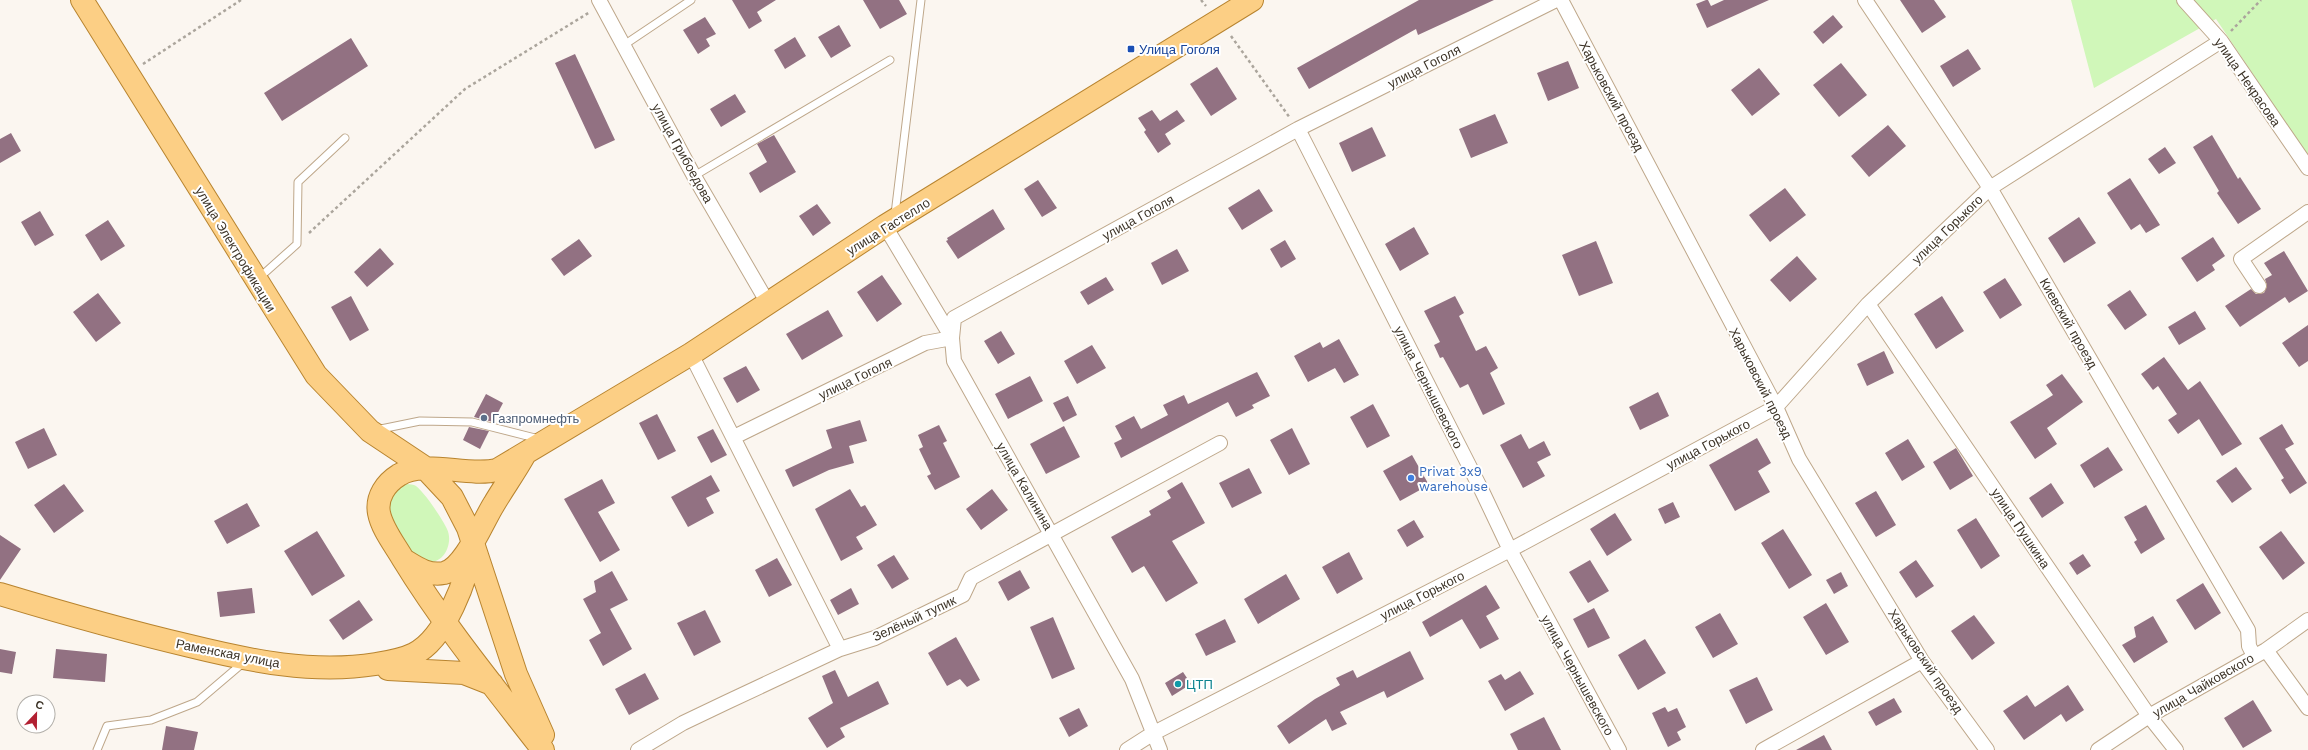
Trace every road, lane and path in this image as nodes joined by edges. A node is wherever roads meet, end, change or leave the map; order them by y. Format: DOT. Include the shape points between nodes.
graph roads {
  1 [pos="82,0"];
  2 [pos="241,0"];
  3 [pos="692,0"];
  4 [pos="921,0"];
  5 [pos="1252,0"];
  6 [pos="1556,0"];
  7 [pos="1561,0"];
  8 [pos="1865,0"];
  9 [pos="2184,0"];
  10 [pos="2260,0"];
  11 [pos="601,2"];
  12 [pos="1220,20"];
  13 [pos="2221,41"];
  14 [pos="624,45"];
  15 [pos="890,60"];
  16 [pos="129,73"];
  17 [pos="1298,130"];
  18 [pos="345,138"];
  19 [pos="2308,168"];
  20 [pos="694,176"];
  21 [pos="1990,188"];
  22 [pos="2308,212"];
  23 [pos="890,224"];
  24 [pos="297,244"];
  25 [pos="256,281"];
  26 [pos="2259,286"];
  27 [pos="1868,304"];
  28 [pos="769,305"];
  29 [pos="952,338"];
  30 [pos="691,354"];
  31 [pos="1776,407"];
  32 [pos="370,431"];
  33 [pos="734,437"];
  34 [pos="545,441"];
  35 [pos="1220,443"];
  36 [pos="525,454"];
  37 [pos="424,467"];
  38 [pos="1052,534"];
  39 [pos="472,542"];
  40 [pos="1510,550"];
  41 [pos="404,560"];
  42 [pos="0,594"];
  43 [pos="445,620"];
  44 [pos="2308,620"];
  45 [pos="840,649"];
  46 [pos="2260,653"];
  47 [pos="248,659"];
  48 [pos="1922,660"];
  49 [pos="351,668"];
  50 [pos="492,684"];
  51 [pos="2308,708"];
  52 [pos="2149,716"];
  53 [pos="1152,734"];
  54 [pos="97,750"];
  55 [pos="543,750"];
  56 [pos="551,750"];
  57 [pos="638,750"];
  58 [pos="1127,750"];
  59 [pos="1160,750"];
  60 [pos="1619,750"];
  61 [pos="1763,750"];
  62 [pos="1987,750"];
  63 [pos="2098,750"];
  64 [pos="2176,750"];
  1 -- 16 [label="main road, улица Электрофикации"];
  2 -- 16 [label="path"];
  3 -- 14 [label="lane"];
  4 -- 23 [label="lane"];
  5 -- 12 [label="main road, улица Гастелло"];
  6 -- 17 [label="street, улица Гоголя"];
  7 -- 31 [label="street, Харьковский проезд"];
  8 -- 21 [label="street, Киевский проезд"];
  9 -- 13 [label="street, улица Некрасова"];
  10 -- 13 [label="path"];
  11 -- 14 [label="street, улица Грибоедова"];
  11 -- 24 [label="path" via="465,89"];
  12 -- 17 [label="path"];
  12 -- 23 [label="main road, улица Гастелло"];
  13 -- 19 [label="street, улица Некрасова"];
  13 -- 21 [label="street, улица Горького"];
  14 -- 20 [label="street, улица Грибоедова"];
  15 -- 20 [label="lane"];
  16 -- 25 [label="main road, улица Электрофикации"];
  17 -- 29 [label="street, улица Гоголя" via="954,318"];
  17 -- 40 [label="street, улица Чернышевского"];
  18 -- 24 [label="lane" via="298,182"];
  20 -- 28 [label="street, улица Грибоедова"];
  21 -- 27 [label="street, улица Горького"];
  21 -- 46 [label="street, Киевский проезд" via="2248,630 2249,646"];
  22 -- 26 [label="street" via="2241,259"];
  23 -- 28 [label="main road, улица Гастелло"];
  23 -- 29 [label="street, улица Калинина"];
  24 -- 25 [label="lane"];
  25 -- 32 [label="main road, улица Электрофикации" via="316,375"];
  27 -- 31 [label="street, улица Горького"];
  27 -- 52 [label="street, улица Пушкина"];
  28 -- 30 [label="main road, улица Гастелло"];
  29 -- 33 [label="street, улица Гоголя" via="925,343"];
  29 -- 38 [label="street, улица Калинина" via="954,361"];
  30 -- 33 [label="street"];
  30 -- 34 [label="main road, улица Гастелло"];
  31 -- 40 [label="street, улица Горького"];
  31 -- 48 [label="street, Харьковский проезд" via="1799,459"];
  32 -- 34 [label="lane" via="420,421 472,422"];
  32 -- 37 [label="main road, улица Электрофикации"];
  33 -- 45 [label="street"];
  34 -- 36 [label="main road, улица Гастелло"];
  35 -- 38 [label="street, Зелёный тупик"];
  36 -- 37 [label="main road, улица Гастелло" via="490,472 447,471"];
  36 -- 39 [label="main road, улица Гастелло"];
  37 -- 39 [label="main road" via="452,496"];
  37 -- 41 [label="main road" via="410,469 387,484 379,503 379,513 386,530"];
  38 -- 45 [label="street, Зелёный тупик" via="971,578 963,595 875,638"];
  38 -- 53 [label="street, улица Калинина" via="1132,679"];
  39 -- 41 [label="main road" via="456,566 446,572 433,574 422,571"];
  39 -- 43 [label="main road, Раменская улица" via="470,565 464,584"];
  39 -- 56 [label="main road" via="516,674"];
  40 -- 53 [label="street, улица Горького"];
  40 -- 60 [label="street, улица Чернышевского"];
  41 -- 43 [label="main road"];
  42 -- 47 [label="main road, Раменская улица" via="121,630"];
  43 -- 49 [label="main road, Раменская улица" via="433,639 414,655"];
  43 -- 50 [label="main road"];
  44 -- 46 [label="street, улица Чайковского"];
  45 -- 57 [label="street, Зелёный тупик" via="683,723"];
  46 -- 51 [label="street, Киевский проезд"];
  46 -- 52 [label="street, улица Чайковского"];
  47 -- 49 [label="main road, Раменская улица" via="312,667"];
  47 -- 54 [label="lane" via="197,702 151,720 107,726"];
  48 -- 61 [label="street"];
  48 -- 62 [label="street, Харьковский проезд"];
  49 -- 50 [label="main road" via="456,672 479,677"];
  50 -- 55 [label="main road"];
  52 -- 63 [label="street, улица Чайковского"];
  52 -- 64 [label="street, улица Пушкина"];
  53 -- 58 [label="street, улица Горького"];
  53 -- 59 [label="street, улица Калинина"];
}
